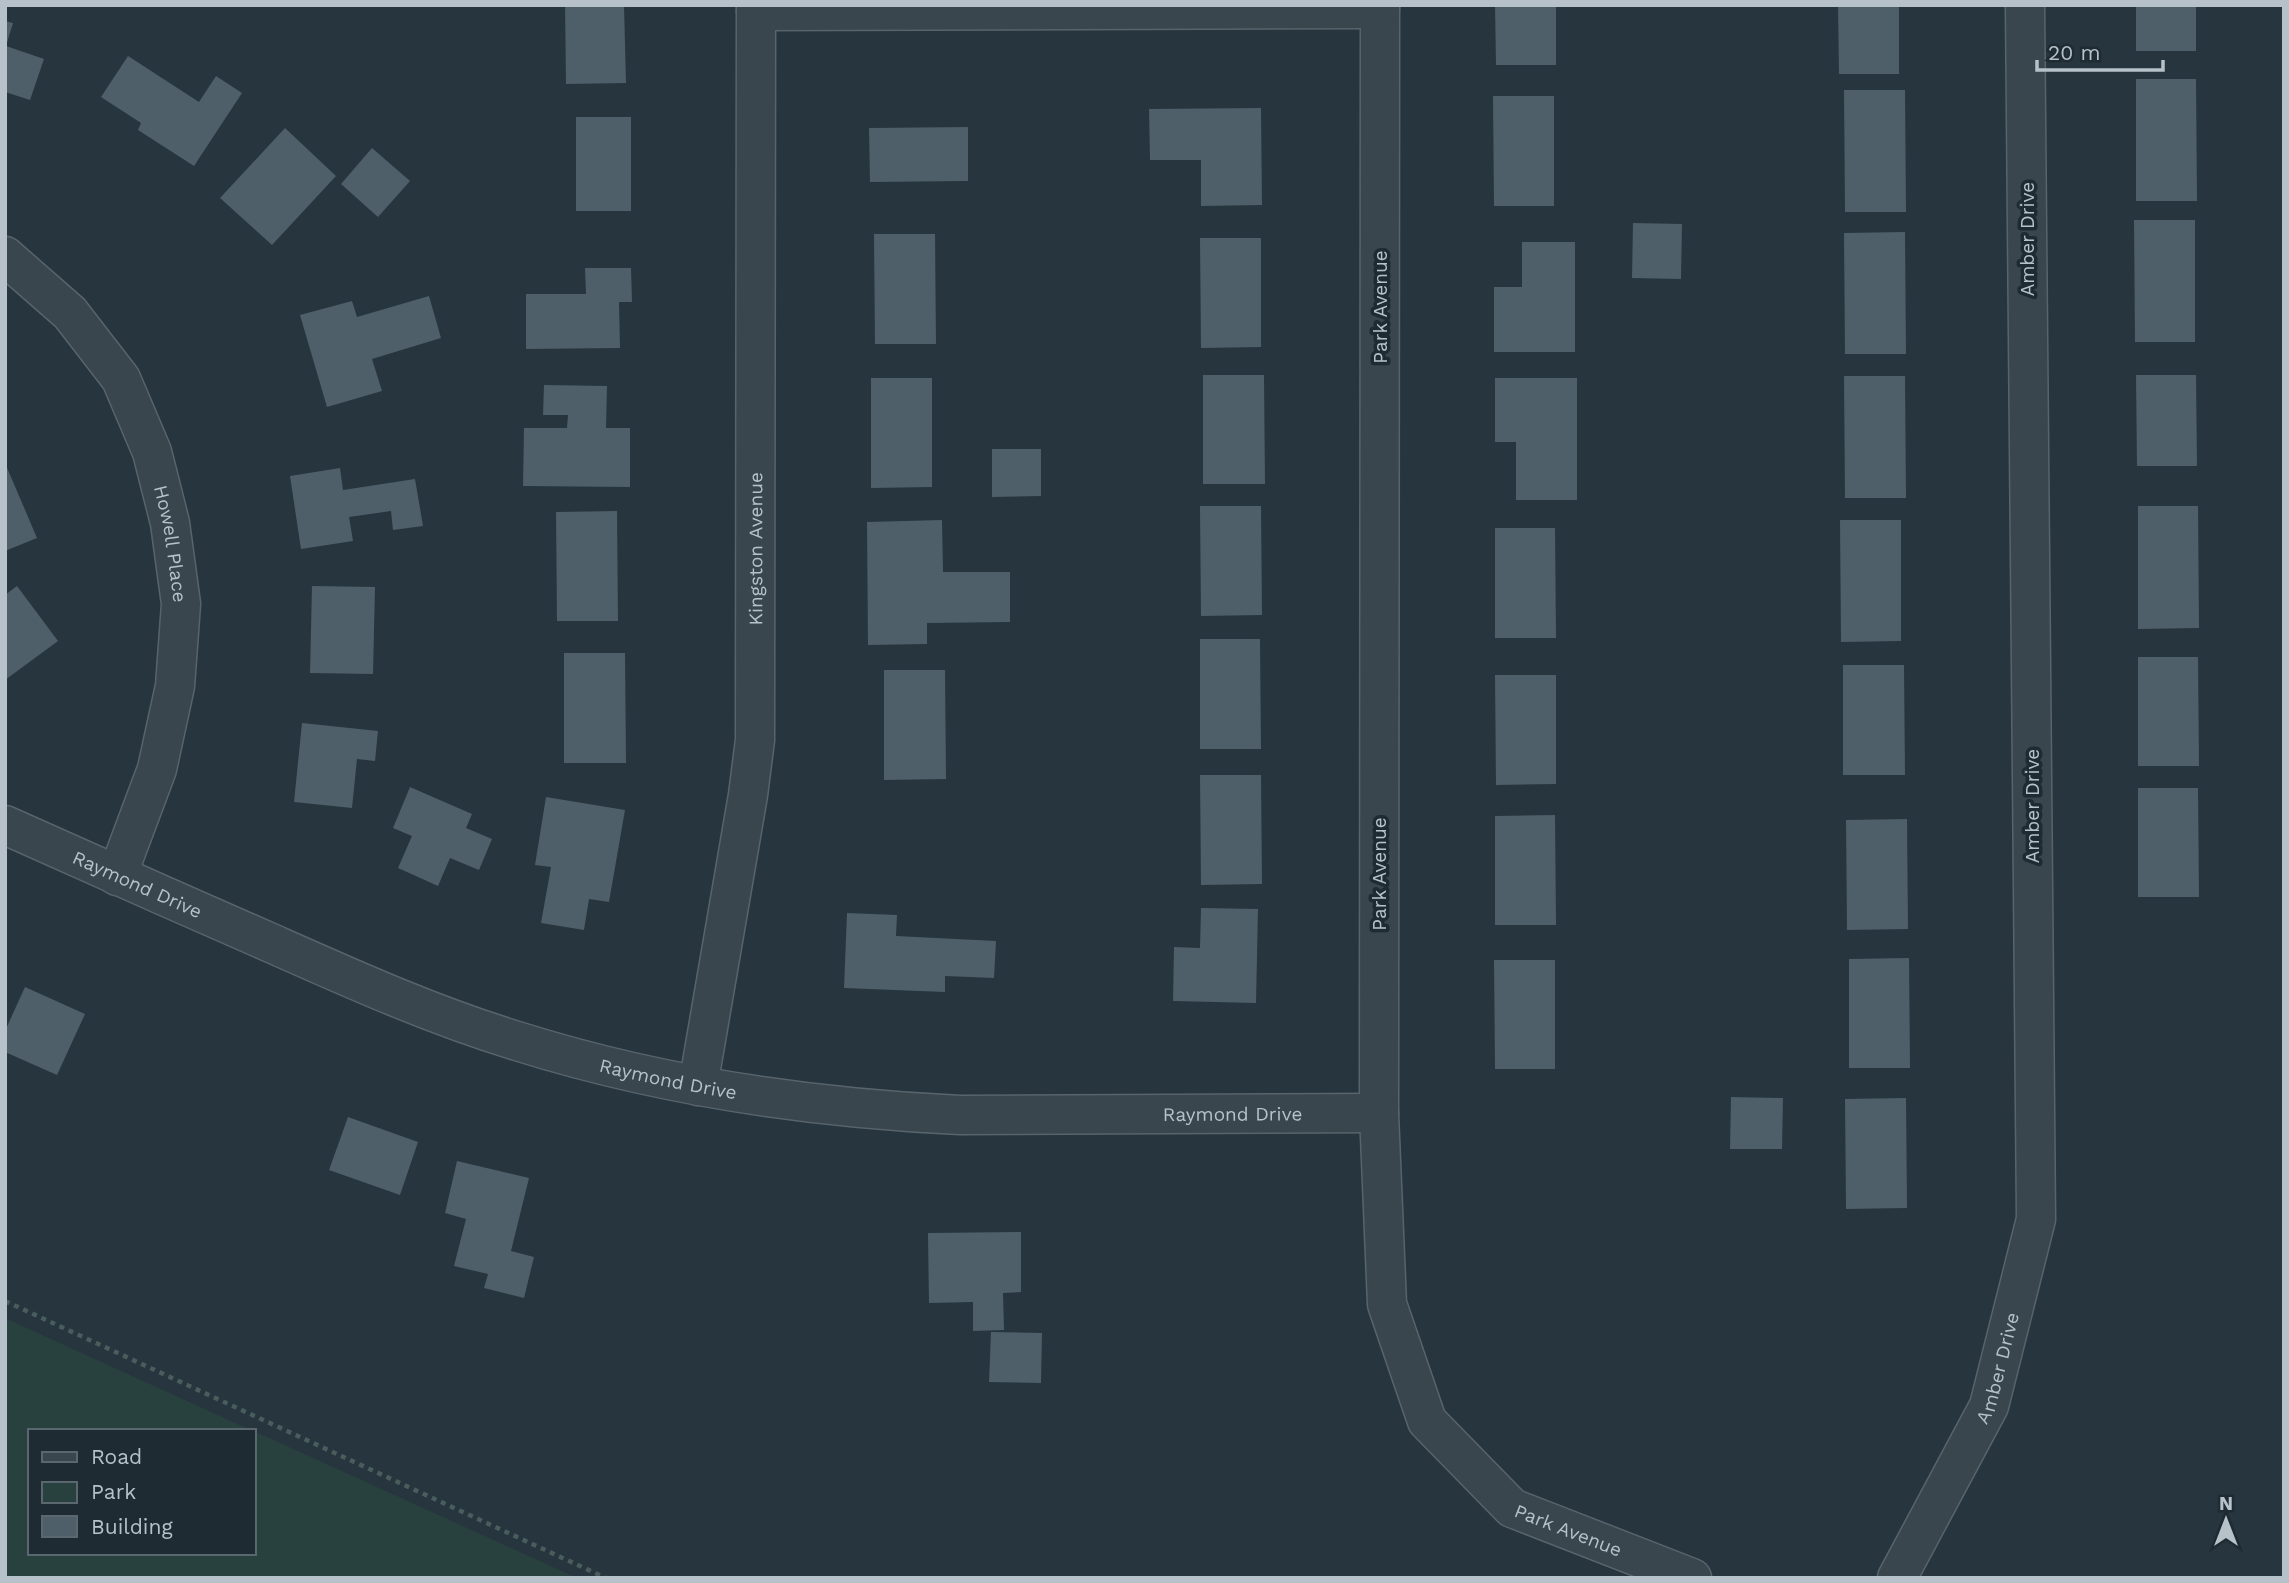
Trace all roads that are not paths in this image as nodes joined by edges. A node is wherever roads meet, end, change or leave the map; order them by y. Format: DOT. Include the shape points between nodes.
graph roads {
  1 [pos="2025,5"];
  2 [pos="1380,7"];
  3 [pos="756,8"];
  4 [pos="5,256"];
  5 [pos="5,825"];
  6 [pos="117,876"];
  7 [pos="698,1086"];
  8 [pos="1378,1113"];
  9 [pos="1692,1578"];
  10 [pos="1897,1578"];
  1 -- 10 [label="street, Amber Drive" via="2036,1219 1989,1406"];
  2 -- 3 [label="street"];
  2 -- 8 [label="street, Park Avenue"];
  3 -- 7 [label="street, Kingston Avenue" via="755,740"];
  4 -- 6 [label="street, Howell Place" via="70,313 121,379 152,452 170,523 181,604 175,686 157,769"];
  5 -- 6 [label="street, Raymond Drive"];
  6 -- 7 [label="street, Raymond Drive" via="401,1001 517,1041"];
  7 -- 8 [label="street, Raymond Drive" via="891,1112 960,1115"];
  8 -- 9 [label="street, Park Avenue" via="1387,1304 1427,1421 1512,1507"];
}
